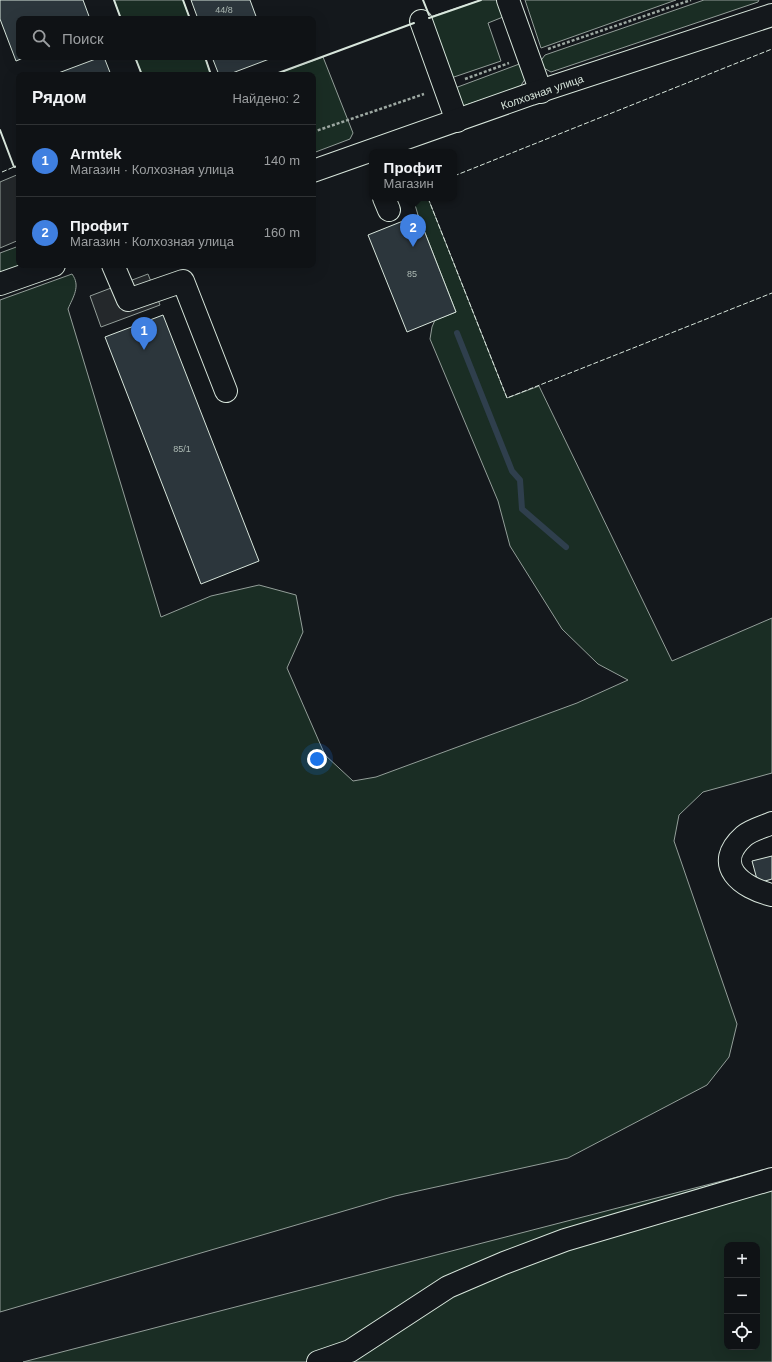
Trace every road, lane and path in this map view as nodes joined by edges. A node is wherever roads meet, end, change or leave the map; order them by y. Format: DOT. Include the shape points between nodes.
graph roads {
  1 [pos="508,0"];
  2 [pos="691,0"];
  3 [pos="772,15"];
  4 [pos="421,20"];
  5 [pos="528,56"];
  6 [pos="445,87"];
  7 [pos="541,92"];
  8 [pos="457,121"];
  9 [pos="316,131"];
  10 [pos="391,149"];
  11 [pos="369,158"];
  12 [pos="316,170"];
  13 [pos="45,268"];
  14 [pos="115,268"];
  15 [pos="0,284"];
  16 [pos="226,391"];
  17 [pos="772,823"];
  18 [pos="772,895"];
  19 [pos="772,1179"];
  20 [pos="318,1362"];
  1 -- 5 [label="street"];
  2 -- 5 [label="path"];
  3 -- 7 [label="street, Колхозная улица"];
  4 -- 6 [label="street"];
  5 -- 6 [label="path"];
  5 -- 7 [label="street"];
  6 -- 8 [label="street"];
  6 -- 9 [label="path"];
  7 -- 8 [label="street, Колхозная улица"];
  8 -- 10 [label="street, Колхозная улица"];
  11 -- 12 [label="street, Колхозная улица"];
  13 -- 15 [label="street"];
  14 -- 16 [label="street" via="128,300 183,280"];
  17 -- 18 [label="street" via="745,835 734,846 730,859 732,873 742,883"];
  19 -- 20 [label="street" via="565,1240 504,1263 448,1287 350,1351"];
}
